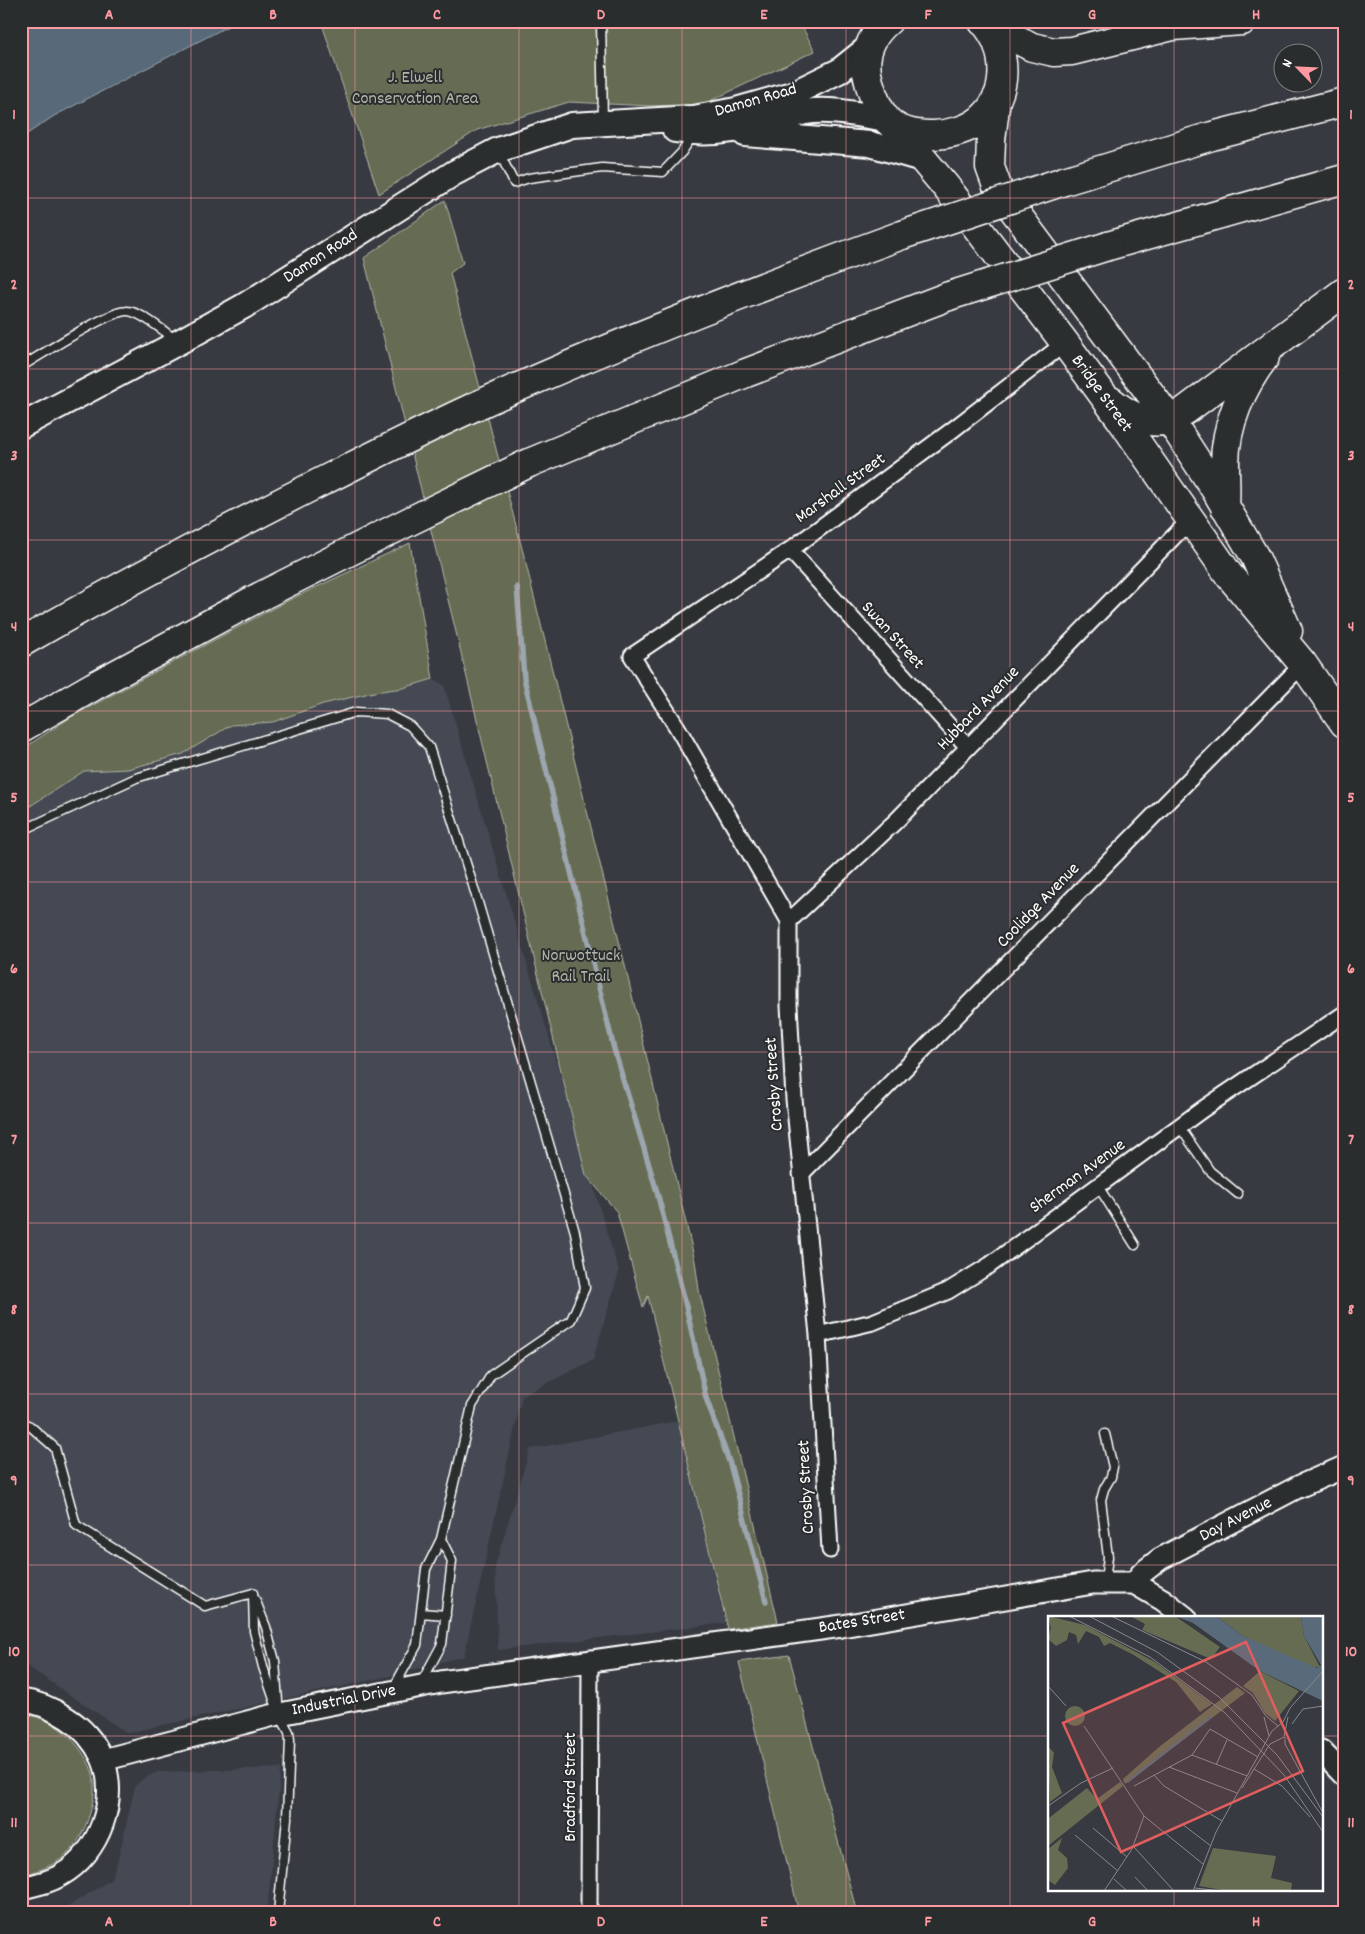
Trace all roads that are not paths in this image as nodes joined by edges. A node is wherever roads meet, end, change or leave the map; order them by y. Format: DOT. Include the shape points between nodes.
graph roads {
  1 [pos="601,21"];
  2 [pos="888,21"];
  3 [pos="983,21"];
  4 [pos="1242,21"];
  5 [pos="868,34"];
  6 [pos="996,99"];
  7 [pos="1344,102"];
  8 [pos="631,122"];
  9 [pos="891,123"];
  10 [pos="603,124"];
  11 [pos="695,132"];
  12 [pos="731,132"];
  13 [pos="498,150"];
  14 [pos="922,159"];
  15 [pos="1344,179"];
  16 [pos="1344,292"];
  17 [pos="1279,339"];
  18 [pos="180,342"];
  19 [pos="1065,344"];
  20 [pos="21,374"];
  21 [pos="1102,394"];
  22 [pos="1170,420"];
  23 [pos="21,426"];
  24 [pos="1225,508"];
  25 [pos="1190,520"];
  26 [pos="790,550"];
  27 [pos="21,643"];
  28 [pos="1303,664"];
  29 [pos="1335,692"];
  30 [pos="1344,723"];
  31 [pos="21,728"];
  32 [pos="968,747"];
  33 [pos="21,831"];
  34 [pos="790,921"];
  35 [pos="1344,1014"];
  36 [pos="1179,1126"];
  37 [pos="801,1174"];
  38 [pos="1098,1186"];
  39 [pos="1238,1194"];
  40 [pos="1135,1244"];
  41 [pos="818,1335"];
  42 [pos="21,1422"];
  43 [pos="1105,1434"];
  44 [pos="1344,1466"];
  45 [pos="441,1539"];
  46 [pos="830,1550"];
  47 [pos="1104,1582"];
  48 [pos="1134,1583"];
  49 [pos="253,1593"];
  50 [pos="421,1613"];
  51 [pos="446,1615"];
  52 [pos="1183,1616"];
  53 [pos="590,1661"];
  54 [pos="419,1686"];
  55 [pos="391,1692"];
  56 [pos="21,1700"];
  57 [pos="280,1714"];
  58 [pos="103,1760"];
  59 [pos="21,1888"];
  60 [pos="278,1913"];
  61 [pos="590,1913"];
  1 -- 10 [label="lane"];
  2 -- 5 [label="highway"];
  3 -- 4 [label="highway" via="1032,47 1054,52 1072,51 1173,26"];
  3 -- 6 [label="highway, Bridge Street" via="993,33 1000,51 1003,70"];
  5 -- 8 [label="main road, Damon Road" via="839,71 792,94 694,118"];
  5 -- 9 [label="highway, Bridge Street" via="866,74 876,104"];
  6 -- 9 [label="highway" via="980,120 951,133 928,135"];
  6 -- 22 [label="highway, Bridge Street" via="990,167 998,189"];
  7 -- 27 [label="highway, bridge" via="1212,136 1064,182 902,235 710,307 505,393 394,446 174,557"];
  8 -- 10 [label="main road, Damon Road"];
  8 -- 11 [label="main road, Damon Road"];
  9 -- 12 [label="main road, Damon Road" via="818,110"];
  9 -- 14 [label="highway, Bridge Street"];
  10 -- 13 [label="main road, Damon Road" via="572,124"];
  11 -- 12 [label="main road, Damon Road"];
  11 -- 13 [label="lane" via="663,172 602,168 514,183"];
  12 -- 14 [label="main road, Damon Road" via="870,144"];
  13 -- 18 [label="main road, Damon Road" via="454,173 269,291"];
  14 -- 19 [label="highway, Bridge Street"];
  15 -- 31 [label="highway, bridge" via="1108,246 949,296 746,373 529,463 202,627"];
  16 -- 17 [label="highway"];
  17 -- 22 [label="highway"];
  17 -- 24 [label="highway" via="1258,367 1232,417 1225,463"];
  18 -- 20 [label="lane" via="128,311 110,315 24,365"];
  18 -- 23 [label="main road, Damon Road"];
  19 -- 21 [label="highway, Bridge Street"];
  19 -- 26 [label="street, Marshall Street"];
  21 -- 22 [label="highway" via="1138,418 1152,422"];
  21 -- 25 [label="highway, Bridge Street"];
  22 -- 24 [label="highway, Bridge Street"];
  24 -- 28 [label="highway, Bridge Street" via="1255,557"];
  25 -- 28 [label="highway, Bridge Street" via="1229,575"];
  25 -- 32 [label="street, Hubbard Avenue"];
  26 -- 32 [label="street, Swan Street"];
  26 -- 34 [label="street, Marshall Street" via="632,656"];
  28 -- 29 [label="highway, Bridge Street"];
  28 -- 37 [label="street, Coolidge Avenue"];
  29 -- 30 [label="highway, Bridge Street"];
  32 -- 34 [label="street, Hubbard Avenue" via="897,820"];
  33 -- 45 [label="lane" via="136,778 356,712 387,714 410,726 429,747 575,1232 585,1288 571,1320 491,1376 472,1406"];
  34 -- 37 [label="street, Crosby Street" via="789,1005"];
  35 -- 36 [label="street, Sherman Avenue"];
  36 -- 38 [label="street, Sherman Avenue"];
  36 -- 39 [label="lane" via="1210,1171"];
  37 -- 41 [label="street, Crosby Street"];
  38 -- 40 [label="lane"];
  38 -- 41 [label="street, Sherman Avenue" via="990,1265 948,1291 873,1322"];
  41 -- 46 [label="street, Crosby Street"];
  42 -- 49 [label="lane" via="54,1448 76,1525 205,1606"];
  43 -- 47 [label="lane" via="1113,1467 1101,1500 1108,1557"];
  44 -- 48 [label="street, Day Avenue" via="1160,1559"];
  45 -- 50 [label="lane" via="426,1569"];
  45 -- 51 [label="lane" via="452,1561"];
  47 -- 48 [label="street, Bates Street"];
  47 -- 53 [label="street, Bates Street" via="842,1626"];
  48 -- 52 [label="street"];
  49 -- 57 [label="lane" via="275,1661"];
  49 -- 57 [label="lane" via="254,1631"];
  50 -- 51 [label="lane"];
  50 -- 55 [label="lane" via="417,1645"];
  51 -- 54 [label="lane" via="442,1644"];
  53 -- 54 [label="street, Industrial Drive"];
  53 -- 61 [label="street, Bradford Street"];
  54 -- 55 [label="street, Industrial Drive"];
  55 -- 57 [label="street, Industrial Drive"];
  56 -- 58 [label="street" via="46,1706 73,1722 88,1735"];
  57 -- 58 [label="street, Industrial Drive"];
  57 -- 60 [label="lane" via="290,1740"];
  58 -- 59 [label="street" via="108,1783 107,1806 101,1828 90,1848 61,1876"];
}
